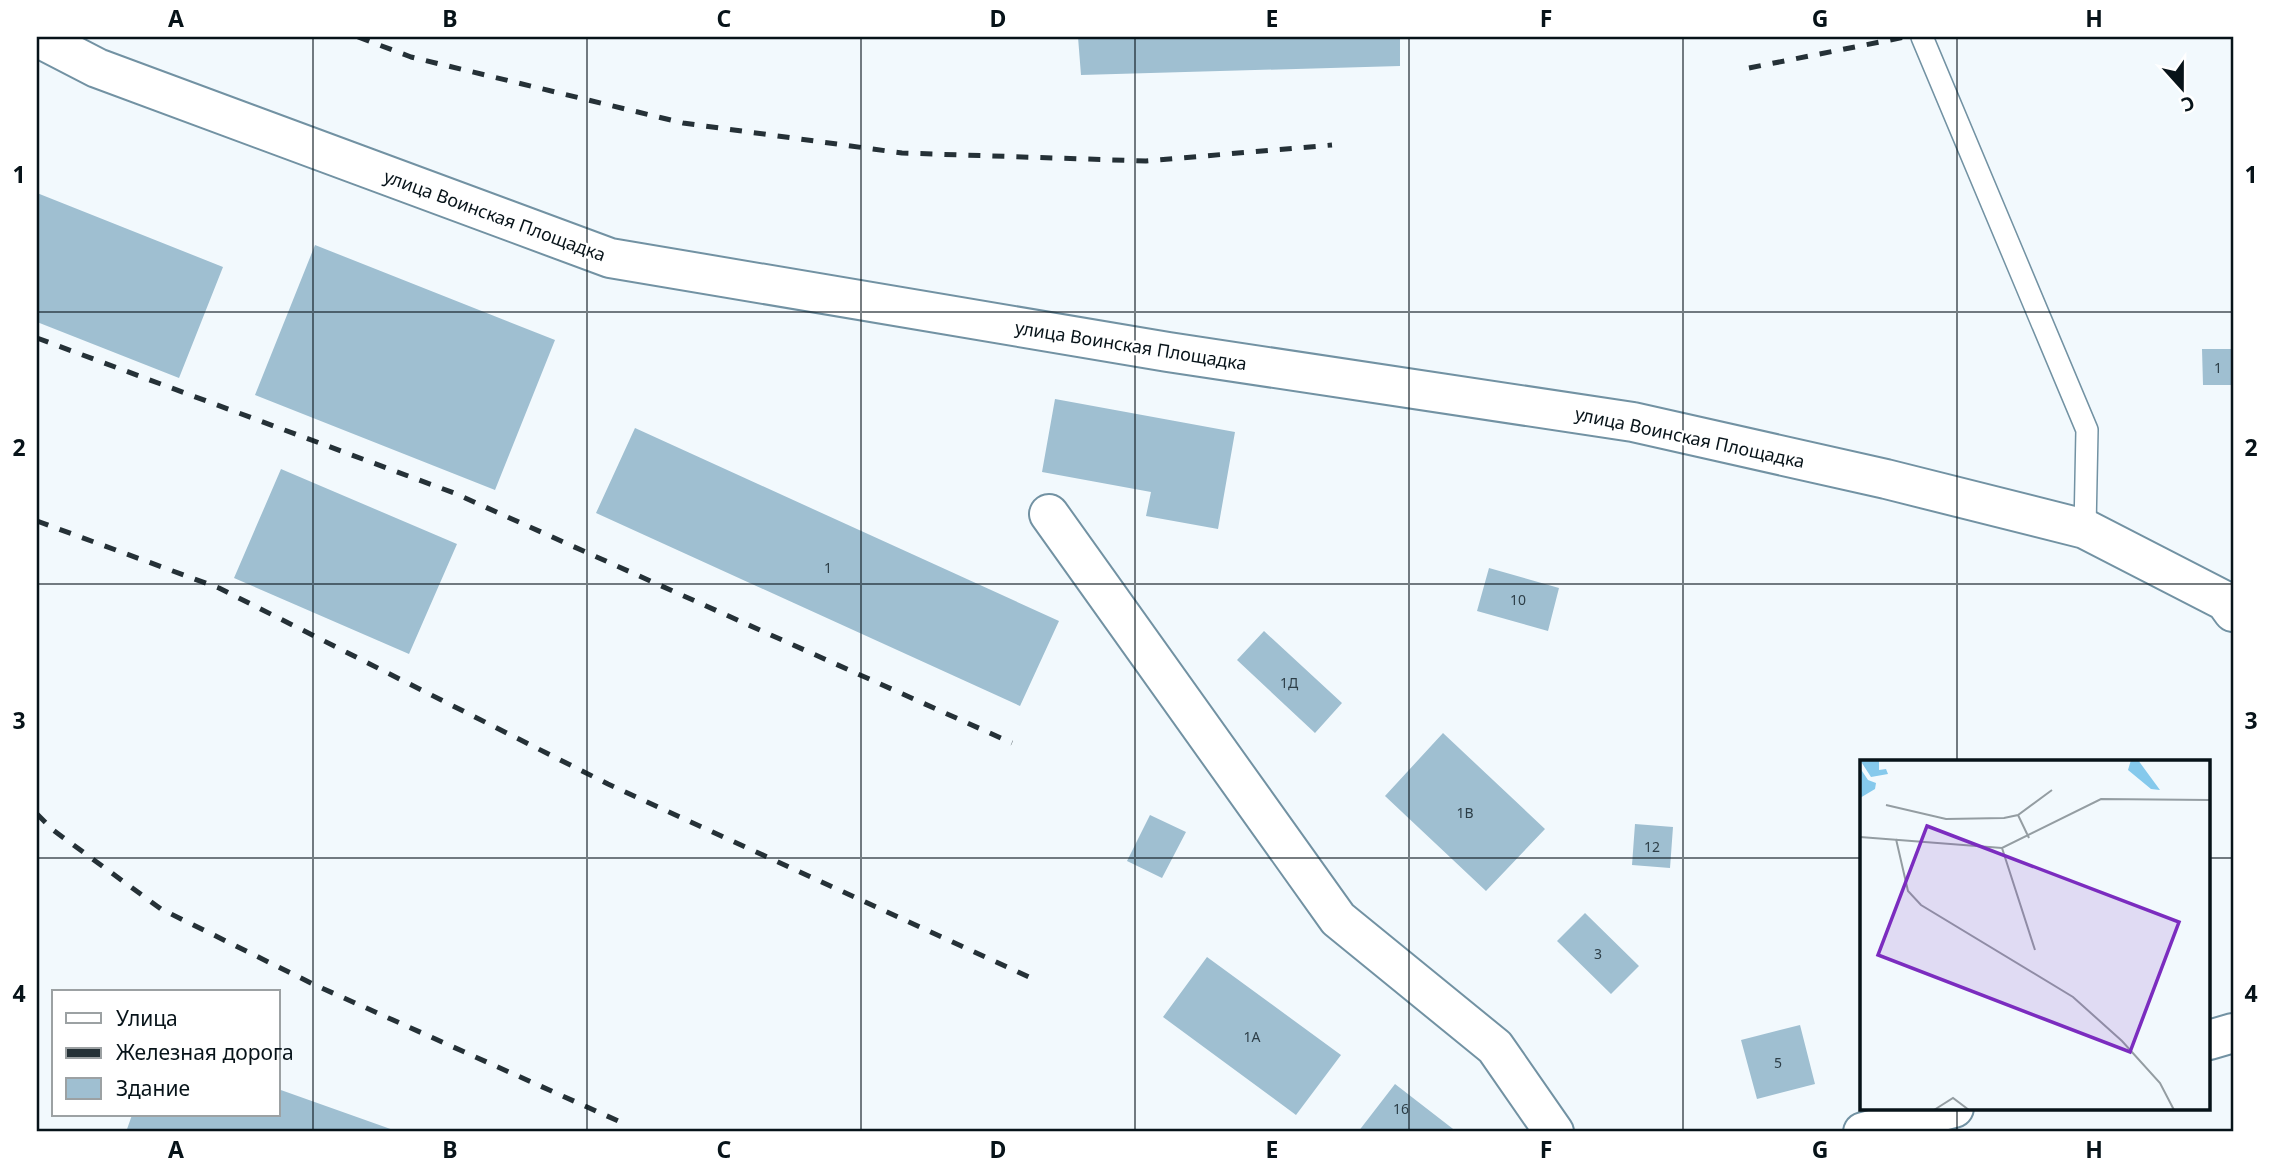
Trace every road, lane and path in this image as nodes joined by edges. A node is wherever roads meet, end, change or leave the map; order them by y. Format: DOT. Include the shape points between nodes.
graph roads {
  1 [pos="37,37"];
  2 [pos="1922,37"];
  3 [pos="1049,514"];
  4 [pos="2085,529"];
  5 [pos="2233,612"];
  6 [pos="2233,1033"];
  7 [pos="2210,1040"];
  8 [pos="1946,1110"];
  9 [pos="1554,1132"];
  10 [pos="1863,1132"];
  1 -- 4 [label="street, улица Воинская Площадка" via="97,68 610,258 1168,352 1633,422"];
  2 -- 4 [label="lane" via="2087,430"];
  3 -- 9 [label="street" via="1338,919 1495,1047"];
  4 -- 5 [label="street, улица Воинская Площадка" via="2225,601"];
  6 -- 7 [label="street"];
  8 -- 10 [label="street"];
}
